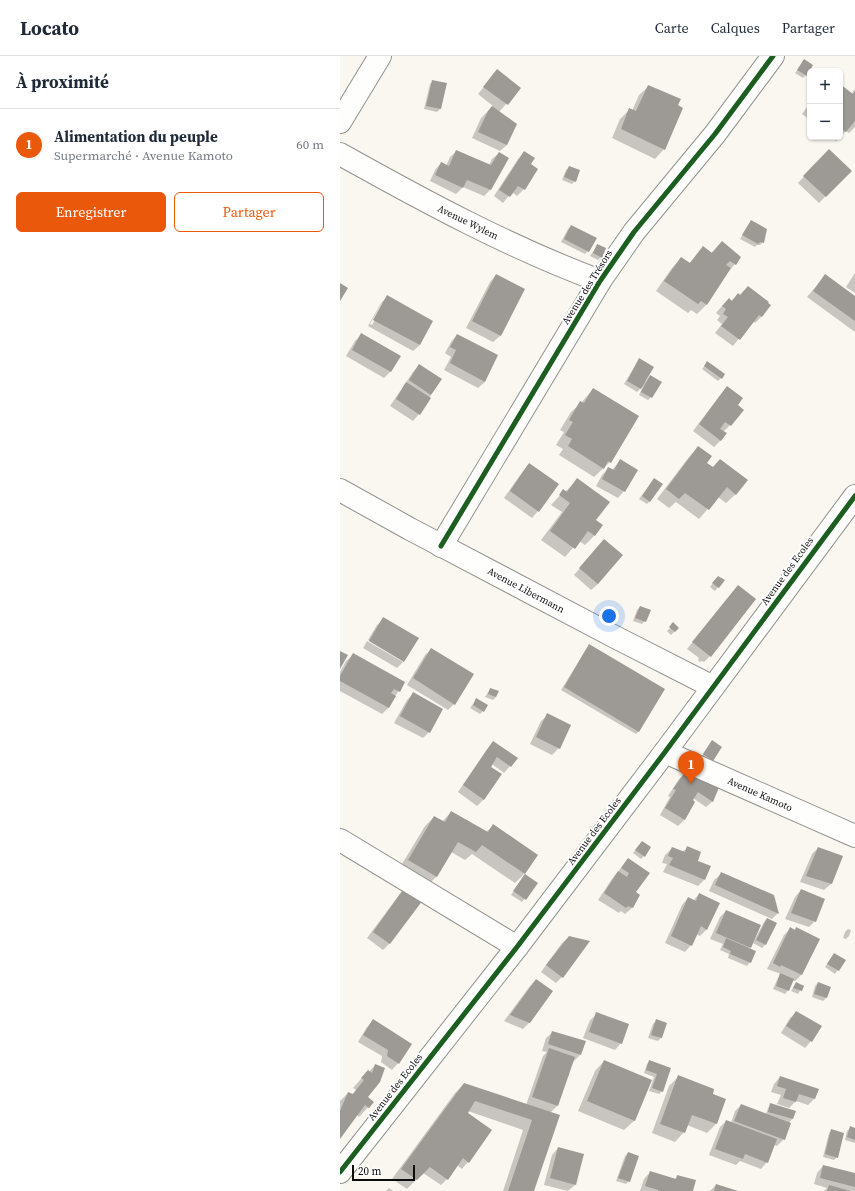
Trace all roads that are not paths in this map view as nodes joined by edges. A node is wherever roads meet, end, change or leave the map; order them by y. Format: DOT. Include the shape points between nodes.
graph roads {
  1 [pos="380,56"];
  2 [pos="773,56"];
  3 [pos="340,122"];
  4 [pos="340,154"];
  5 [pos="600,281"];
  6 [pos="340,490"];
  7 [pos="855,496"];
  8 [pos="441,546"];
  9 [pos="713,687"];
  10 [pos="664,752"];
  11 [pos="855,836"];
  12 [pos="340,840"];
  13 [pos="517,947"];
  14 [pos="340,1172"];
  1 -- 3 [label="street"];
  2 -- 5 [label="street, Avenue des Trésors" via="715,134 634,232"];
  4 -- 5 [label="street, Avenue Wylem" via="455,216 560,266"];
  5 -- 8 [label="street, Avenue des Trésors"];
  6 -- 8 [label="street, Avenue Libermann"];
  7 -- 9 [label="street, Avenue des Ecoles"];
  8 -- 9 [label="street, Avenue Libermann"];
  9 -- 10 [label="street, Avenue des Ecoles"];
  10 -- 11 [label="street, Avenue Kamoto"];
  10 -- 13 [label="street, Avenue des Ecoles"];
  12 -- 13 [label="street"];
  13 -- 14 [label="street, Avenue des Ecoles"];
}
